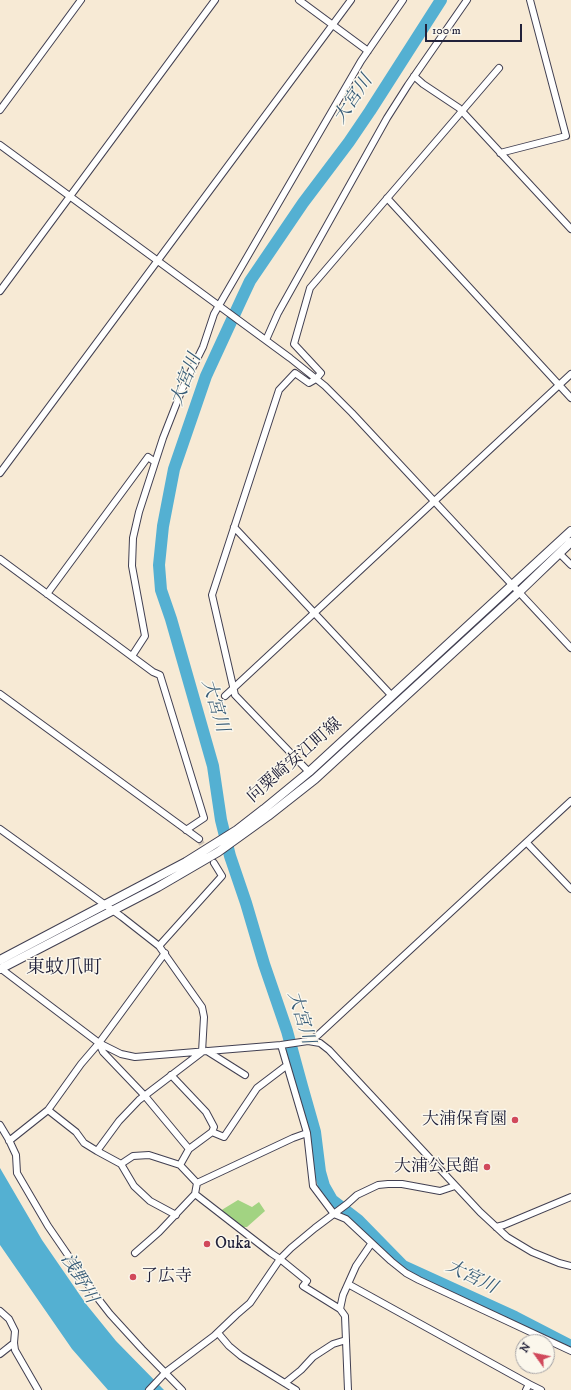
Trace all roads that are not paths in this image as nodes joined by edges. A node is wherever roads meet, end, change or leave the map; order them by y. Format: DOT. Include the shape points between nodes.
graph roads {
  1 [pos="81,0"];
  2 [pos="215,0"];
  3 [pos="299,0"];
  4 [pos="352,0"];
  5 [pos="403,0"];
  6 [pos="467,0"];
  7 [pos="530,0"];
  8 [pos="333,25"];
  9 [pos="368,51"];
  10 [pos="499,68"];
  11 [pos="414,76"];
  12 [pos="0,110"];
  13 [pos="462,112"];
  14 [pos="568,136"];
  15 [pos="0,145"];
  16 [pos="500,153"];
  17 [pos="70,197"];
  18 [pos="387,198"];
  19 [pos="571,229"];
  20 [pos="158,261"];
  21 [pos="0,292"];
  22 [pos="221,307"];
  23 [pos="265,340"];
  24 [pos="571,374"];
  25 [pos="316,379"];
  26 [pos="559,385"];
  27 [pos="571,398"];
  28 [pos="155,462"];
  29 [pos="0,473"];
  30 [pos="434,501"];
  31 [pos="234,527"];
  32 [pos="571,531"];
  33 [pos="571,542"];
  34 [pos="559,553"];
  35 [pos="0,559"];
  36 [pos="571,566"];
  37 [pos="512,584"];
  38 [pos="519,592"];
  39 [pos="48,594"];
  40 [pos="314,613"];
  41 [pos="571,648"];
  42 [pos="132,656"];
  43 [pos="233,689"];
  44 [pos="0,694"];
  45 [pos="225,696"];
  46 [pos="392,696"];
  47 [pos="309,772"];
  48 [pos="571,801"];
  49 [pos="266,813"];
  50 [pos="0,829"];
  51 [pos="186,830"];
  52 [pos="198,840"];
  53 [pos="527,843"];
  54 [pos="215,848"];
  55 [pos="214,863"];
  56 [pos="571,889"];
  57 [pos="105,905"];
  58 [pos="113,911"];
  59 [pos="159,946"];
  60 [pos="165,954"];
  61 [pos="0,960"];
  62 [pos="0,968"];
  63 [pos="305,1041"];
  64 [pos="99,1042"];
  65 [pos="281,1045"];
  66 [pos="205,1051"];
  67 [pos="286,1066"];
  68 [pos="171,1075"];
  69 [pos="245,1075"];
  70 [pos="145,1096"];
  71 [pos="48,1110"];
  72 [pos="0,1125"];
  73 [pos="212,1132"];
  74 [pos="307,1133"];
  75 [pos="9,1141"];
  76 [pos="189,1149"];
  77 [pos="97,1151"];
  78 [pos="121,1164"];
  79 [pos="180,1165"];
  80 [pos="197,1183"];
  81 [pos="455,1186"];
  82 [pos="195,1194"];
  83 [pos="571,1197"];
  84 [pos="334,1214"];
  85 [pos="176,1215"];
  86 [pos="496,1227"];
  87 [pos="371,1244"];
  88 [pos="135,1253"];
  89 [pos="280,1259"];
  90 [pos="571,1266"];
  91 [pos="348,1284"];
  92 [pos="340,1309"];
  93 [pos="0,1311"];
  94 [pos="218,1333"];
  95 [pos="346,1340"];
  96 [pos="14,1343"];
  97 [pos="571,1351"];
  98 [pos="0,1354"];
  99 [pos="164,1374"];
  100 [pos="285,1383"];
  101 [pos="529,1384"];
  102 [pos="38,1390"];
  103 [pos="149,1390"];
  104 [pos="182,1390"];
  105 [pos="296,1390"];
  106 [pos="348,1390"];
  107 [pos="526,1390"];
  108 [pos="541,1390"];
  1 -- 12 [label="street"];
  2 -- 17 [label="street"];
  3 -- 8 [label="street"];
  4 -- 8 [label="street"];
  5 -- 9 [label="street"];
  6 -- 11 [label="street"];
  7 -- 14 [label="street"];
  8 -- 9 [label="street"];
  8 -- 20 [label="street"];
  9 -- 22 [label="street"];
  10 -- 13 [label="street"];
  11 -- 13 [label="street"];
  11 -- 23 [label="street" via="387,118 278,312"];
  13 -- 16 [label="street"];
  13 -- 18 [label="street"];
  14 -- 16 [label="street"];
  15 -- 17 [label="street"];
  16 -- 19 [label="street"];
  17 -- 20 [label="street"];
  17 -- 21 [label="street"];
  18 -- 25 [label="street" via="310,288 294,344 321,373"];
  18 -- 26 [label="street"];
  20 -- 22 [label="street"];
  20 -- 29 [label="street"];
  22 -- 23 [label="street"];
  22 -- 28 [label="street" via="214,314 203,347 183,387"];
  23 -- 25 [label="street"];
  24 -- 26 [label="street"];
  25 -- 30 [label="street" via="352,413"];
  25 -- 31 [label="street" via="309,383 295,373 279,390"];
  26 -- 27 [label="street"];
  26 -- 30 [label="street"];
  28 -- 39 [label="street" via="148,457"];
  28 -- 42 [label="street" via="133,538 132,566 145,636"];
  30 -- 37 [label="street"];
  30 -- 40 [label="street"];
  31 -- 40 [label="street"];
  31 -- 43 [label="street" via="212,595"];
  32 -- 37 [label="main road, 向粟崎安江町線"];
  33 -- 34 [label="main road, 向粟崎安江町線"];
  34 -- 36 [label="street"];
  34 -- 38 [label="main road, 向粟崎安江町線"];
  35 -- 39 [label="street"];
  37 -- 38 [label="street"];
  37 -- 46 [label="main road, 向粟崎安江町線"];
  38 -- 41 [label="street"];
  38 -- 49 [label="main road, 向粟崎安江町線" via="320,774"];
  39 -- 42 [label="street"];
  40 -- 43 [label="street"];
  40 -- 46 [label="street"];
  42 -- 51 [label="street" via="160,675 174,716 204,818"];
  43 -- 45 [label="street"];
  43 -- 47 [label="street"];
  44 -- 51 [label="street"];
  46 -- 47 [label="main road, 向粟崎安江町線"];
  47 -- 49 [label="main road, 向粟崎安江町線"];
  48 -- 53 [label="street"];
  49 -- 54 [label="main road, 向粟崎安江町線"];
  50 -- 57 [label="street"];
  51 -- 52 [label="street"];
  53 -- 56 [label="street"];
  53 -- 63 [label="street" via="317,1036"];
  54 -- 57 [label="main road, 向粟崎安江町線"];
  54 -- 58 [label="main road, 向粟崎安江町線" via="158,887"];
  55 -- 59 [label="street" via="222,876"];
  57 -- 58 [label="street"];
  57 -- 61 [label="main road, 向粟崎安江町線"];
  58 -- 59 [label="street"];
  58 -- 62 [label="main road, 向粟崎安江町線"];
  59 -- 60 [label="street"];
  60 -- 64 [label="street"];
  60 -- 66 [label="street" via="202,1007"];
  62 -- 64 [label="street"];
  63 -- 65 [label="street"];
  63 -- 81 [label="street" via="320,1043 329,1050"];
  64 -- 66 [label="street" via="121,1054 135,1057"];
  64 -- 70 [label="street" via="103,1052"];
  64 -- 71 [label="street"];
  65 -- 66 [label="street"];
  65 -- 67 [label="street"];
  66 -- 68 [label="street"];
  66 -- 69 [label="street"];
  67 -- 73 [label="street" via="257,1088 224,1137"];
  67 -- 74 [label="street"];
  68 -- 70 [label="street"];
  68 -- 73 [label="street" via="206,1112 214,1127"];
  70 -- 76 [label="street"];
  70 -- 77 [label="street" via="119,1121"];
  71 -- 75 [label="street"];
  71 -- 77 [label="street"];
  72 -- 75 [label="street"];
  73 -- 76 [label="street"];
  74 -- 80 [label="street"];
  74 -- 84 [label="street" via="314,1186"];
  75 -- 99 [label="street" via="16,1156 17,1173 48,1226 110,1314"];
  76 -- 79 [label="street"];
  77 -- 78 [label="street"];
  78 -- 79 [label="street" via="133,1156 149,1155"];
  78 -- 85 [label="street" via="134,1186 150,1201"];
  79 -- 80 [label="street"];
  80 -- 82 [label="street"];
  81 -- 84 [label="street" via="440,1191 402,1184 378,1185 357,1195"];
  81 -- 86 [label="street"];
  82 -- 85 [label="street"];
  82 -- 89 [label="street"];
  83 -- 86 [label="street"];
  84 -- 87 [label="street" via="346,1219"];
  84 -- 89 [label="street"];
  85 -- 88 [label="street"];
  86 -- 90 [label="street" via="532,1252"];
  87 -- 91 [label="street" via="356,1266"];
  87 -- 97 [label="street" via="406,1273 419,1280"];
  89 -- 92 [label="street" via="307,1282 303,1286"];
  89 -- 94 [label="street" via="250,1303"];
  91 -- 92 [label="street"];
  91 -- 101 [label="street"];
  92 -- 95 [label="street" via="344,1316"];
  93 -- 96 [label="street" via="9,1319 15,1330"];
  94 -- 99 [label="street"];
  94 -- 100 [label="street" via="241,1356"];
  95 -- 100 [label="street" via="333,1344 313,1358"];
  95 -- 106 [label="street"];
  96 -- 98 [label="street"];
  96 -- 102 [label="street" via="15,1350"];
  99 -- 103 [label="street"];
  99 -- 104 [label="street"];
  100 -- 105 [label="street"];
  101 -- 107 [label="street"];
  101 -- 108 [label="street"];
}
